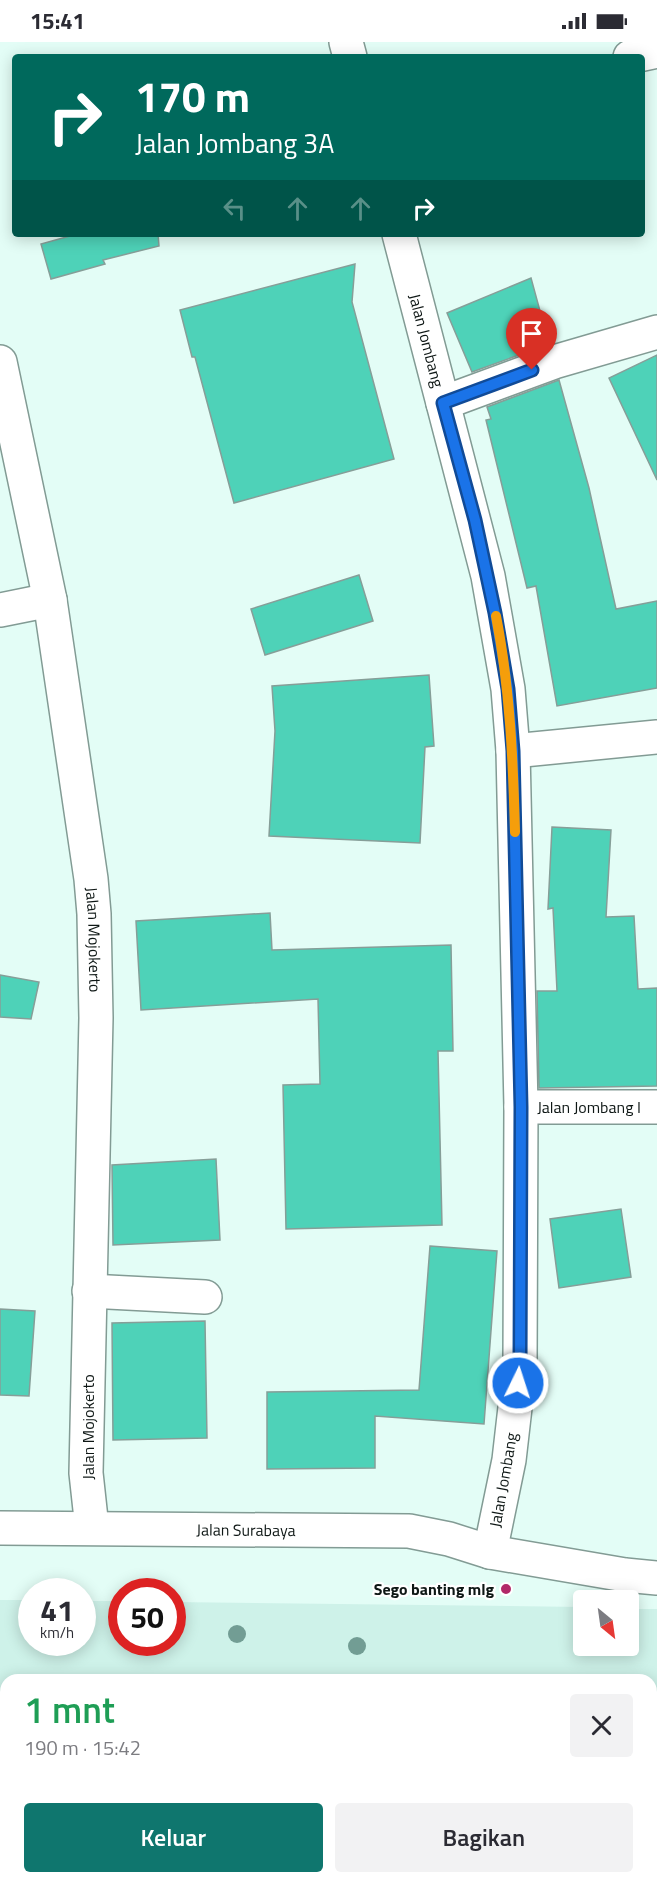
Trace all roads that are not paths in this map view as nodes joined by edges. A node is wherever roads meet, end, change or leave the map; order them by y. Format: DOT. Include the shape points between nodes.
graph roads {
  1 [pos="400,237"];
  2 [pos="657,332"];
  3 [pos="0,362"];
  4 [pos="443,403"];
  5 [pos="50,600"];
  6 [pos="0,610"];
  7 [pos="657,737"];
  8 [pos="513,751"];
  9 [pos="521,1107"];
  10 [pos="657,1107"];
  11 [pos="89,1291"];
  12 [pos="205,1297"];
  13 [pos="0,1528"];
  14 [pos="92,1528"];
  15 [pos="490,1552"];
  16 [pos="657,1578"];
  1 -- 4 [label="main road, Jalan Jombang"];
  2 -- 4 [label="main road" via="554,362"];
  3 -- 5 [label="main road, Jalan Mojokerto"];
  4 -- 8 [label="main road, Jalan Jombang" via="494,609 508,689"];
  5 -- 6 [label="main road"];
  5 -- 11 [label="main road, Jalan Mojokerto" via="94,914 96,1018"];
  7 -- 8 [label="main road"];
  8 -- 9 [label="main road, Jalan Jombang"];
  9 -- 10 [label="main road, Jalan Jombang I"];
  9 -- 15 [label="main road, Jalan Jombang" via="520,1364 509,1461"];
  11 -- 12 [label="main road"];
  11 -- 14 [label="main road, Jalan Mojokerto" via="86,1473"];
  13 -- 14 [label="main road, Jalan Surabaya"];
  14 -- 15 [label="main road, Jalan Surabaya" via="409,1532"];
  15 -- 16 [label="main road, Jalan Surabaya"];
}
